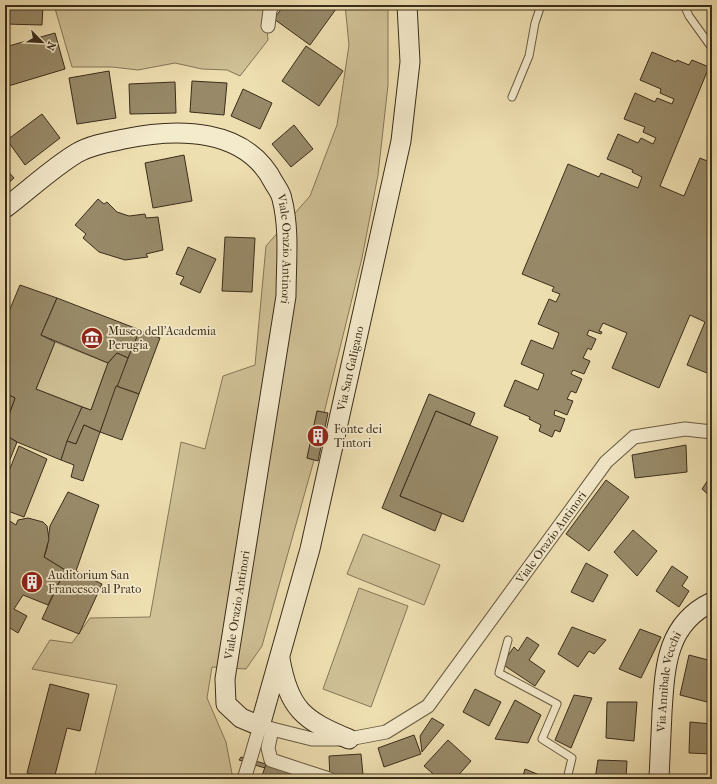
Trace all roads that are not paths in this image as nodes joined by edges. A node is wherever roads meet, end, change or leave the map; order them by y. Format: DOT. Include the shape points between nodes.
graph roads {
  1 [pos="273,5"];
  2 [pos="407,5"];
  3 [pos="541,5"];
  4 [pos="684,5"];
  5 [pos="268,26"];
  6 [pos="712,48"];
  7 [pos="512,97"];
  8 [pos="5,208"];
  9 [pos="712,432"];
  10 [pos="702,603"];
  11 [pos="508,640"];
  12 [pos="280,656"];
  13 [pos="266,727"];
  14 [pos="348,739"];
  15 [pos="244,779"];
  16 [pos="329,779"];
  17 [pos="567,779"];
  18 [pos="659,779"];
  1 -- 5 [label="street"];
  2 -- 12 [label="street, Via San Galigano" via="410,62 401,141 310,549"];
  3 -- 7 [label="lane" via="529,56"];
  4 -- 6 [label="lane" via="688,16"];
  8 -- 13 [label="street, Viale Orazio Antinori" via="78,152 132,137 177,132 222,138 249,150 267,168 282,198 286,238 286,296 225,679 226,704 241,718"];
  9 -- 14 [label="street, Viale Orazio Antinori" via="685,429 634,437 606,462 428,706 386,732"];
  10 -- 18 [label="street, Via Annibale Vecchi" via="678,632 664,670"];
  11 -- 17 [label="lane" via="499,673 557,704 542,739 572,758"];
  12 -- 13 [label="street, Via San Galigano"];
  12 -- 14 [label="street" via="284,681 292,702 320,727"];
  13 -- 14 [label="street, Viale Orazio Antinori" via="312,739"];
  13 -- 15 [label="street"];
  13 -- 16 [label="street" via="271,760"];
}
